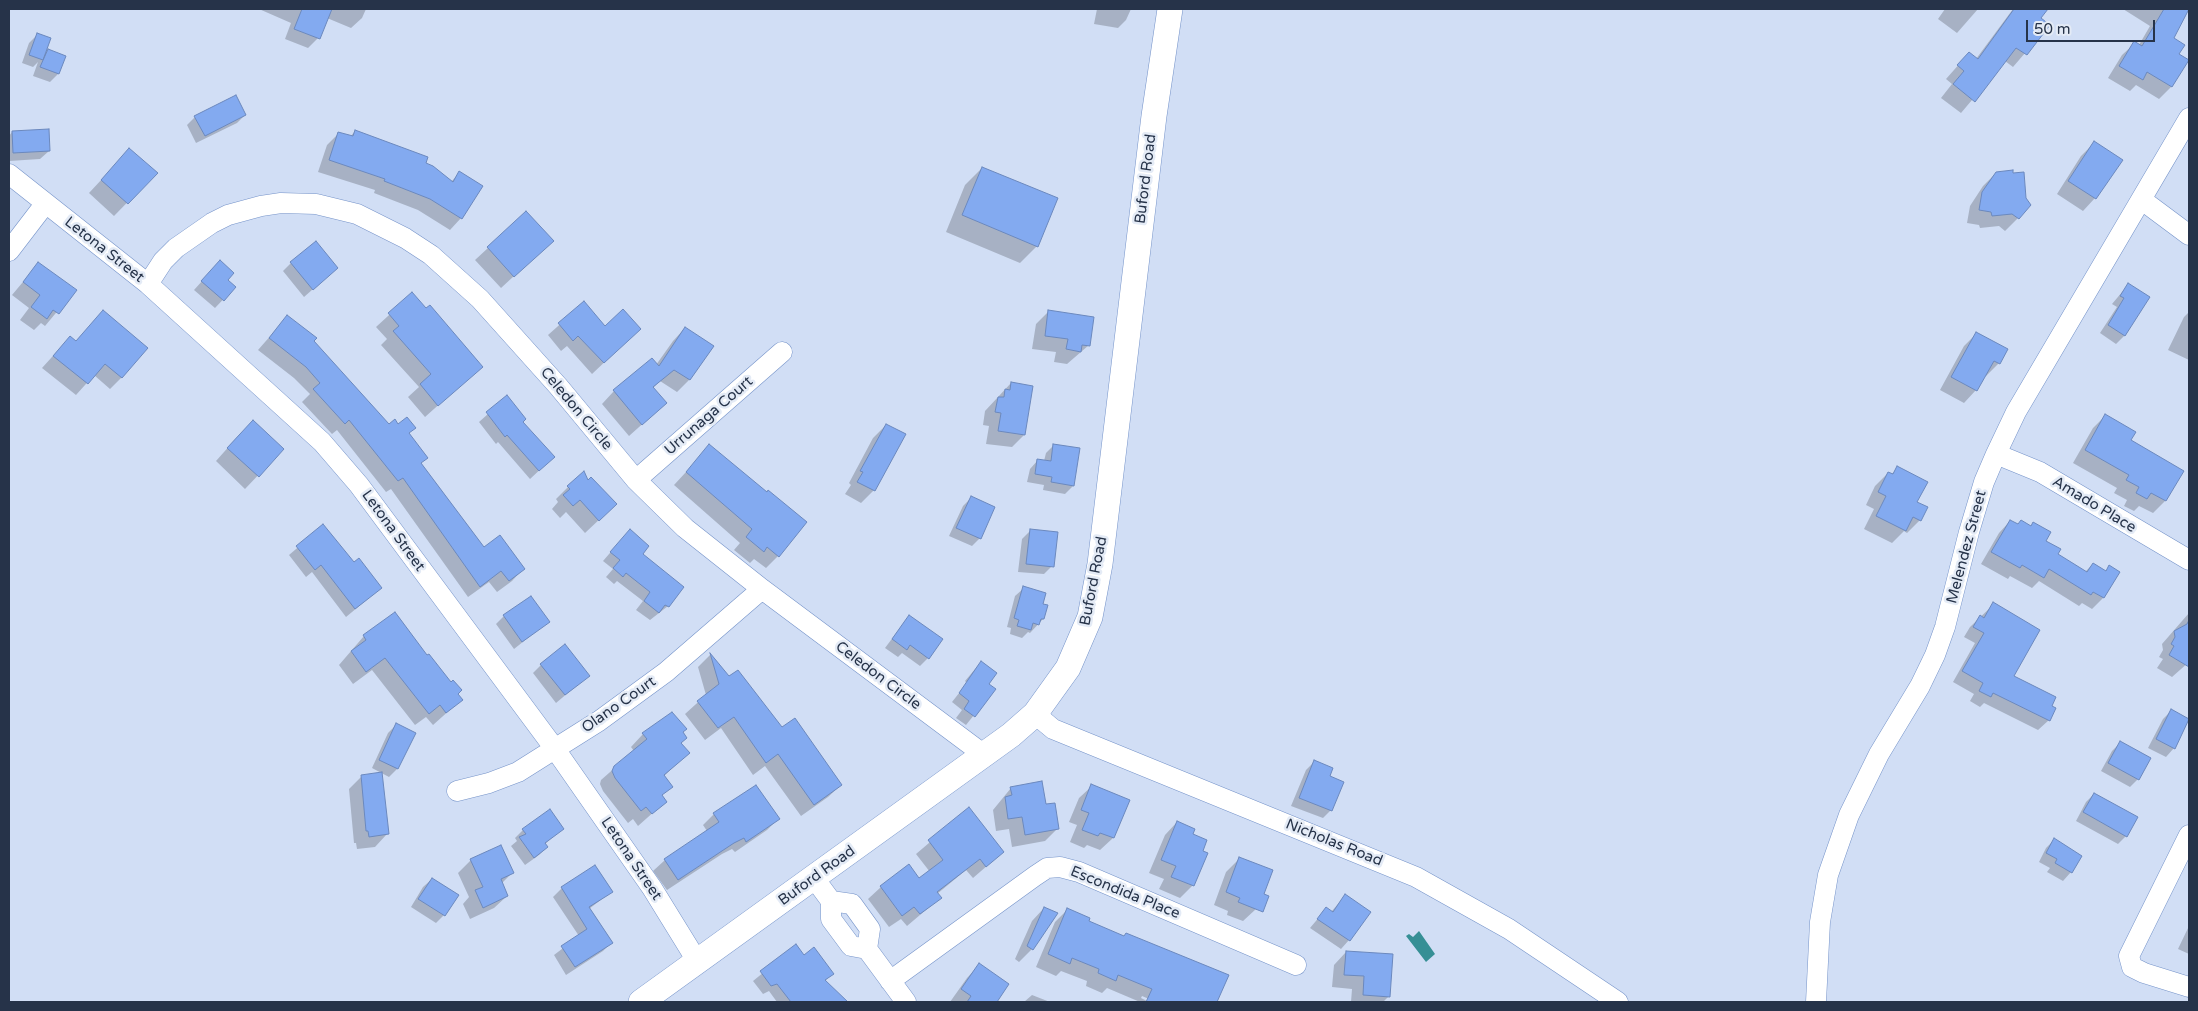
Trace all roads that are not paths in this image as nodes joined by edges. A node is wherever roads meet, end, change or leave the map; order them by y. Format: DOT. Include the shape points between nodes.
graph roads {
  1 [pos="1170,9"];
  2 [pos="2189,118"];
  3 [pos="9,174"];
  4 [pos="2142,200"];
  5 [pos="45,204"];
  6 [pos="2189,235"];
  7 [pos="9,251"];
  8 [pos="148,284"];
  9 [pos="782,352"];
  10 [pos="1996,454"];
  11 [pos="636,480"];
  12 [pos="2189,560"];
  13 [pos="762,589"];
  14 [pos="1035,714"];
  15 [pos="555,749"];
  16 [pos="983,754"];
  17 [pos="457,790"];
  18 [pos="2189,835"];
  19 [pos="814,878"];
  20 [pos="697,960"];
  21 [pos="1296,965"];
  22 [pos="890,981"];
  23 [pos="2189,987"];
  24 [pos="641,1002"];
  25 [pos="906,1002"];
  26 [pos="1618,1002"];
  27 [pos="1816,1002"];
  1 -- 14 [label="street, Buford Road" via="1100,564 1090,617 1063,675"];
  2 -- 4 [label="street, Melendez Street"];
  3 -- 5 [label="street, Letona Street"];
  4 -- 6 [label="street"];
  4 -- 10 [label="street, Melendez Street" via="2016,412"];
  5 -- 7 [label="street"];
  5 -- 8 [label="street, Letona Street"];
  8 -- 11 [label="street, Celedon Circle" via="176,248 228,215 281,203 316,204 372,220 431,255 480,299"];
  8 -- 15 [label="street, Letona Street" via="322,442 359,486"];
  9 -- 11 [label="street, Urrunaga Court"];
  10 -- 12 [label="street, Amado Place" via="2040,472"];
  10 -- 27 [label="street, Melendez Street" via="1972,523 1935,654 1849,815 1828,875 1820,922"];
  11 -- 13 [label="street, Celedon Circle" via="685,528"];
  13 -- 15 [label="street, Olano Court" via="666,672"];
  13 -- 16 [label="street, Celedon Circle"];
  14 -- 16 [label="street, Buford Road"];
  14 -- 26 [label="street, Nicholas Road" via="1053,729 1416,877 1509,929"];
  15 -- 17 [label="street, Olano Court" via="518,772"];
  15 -- 20 [label="street, Letona Street" via="652,888"];
  16 -- 19 [label="street, Buford Road"];
  18 -- 23 [label="street" via="2129,956 2132,967"];
  19 -- 20 [label="street, Buford Road"];
  19 -- 22 [label="street" via="831,901 852,904 870,929 866,949"];
  20 -- 24 [label="street, Buford Road"];
  21 -- 22 [label="street, Escondida Place" via="1079,872 1060,867 1047,868 1035,876"];
  22 -- 25 [label="street"];
}
